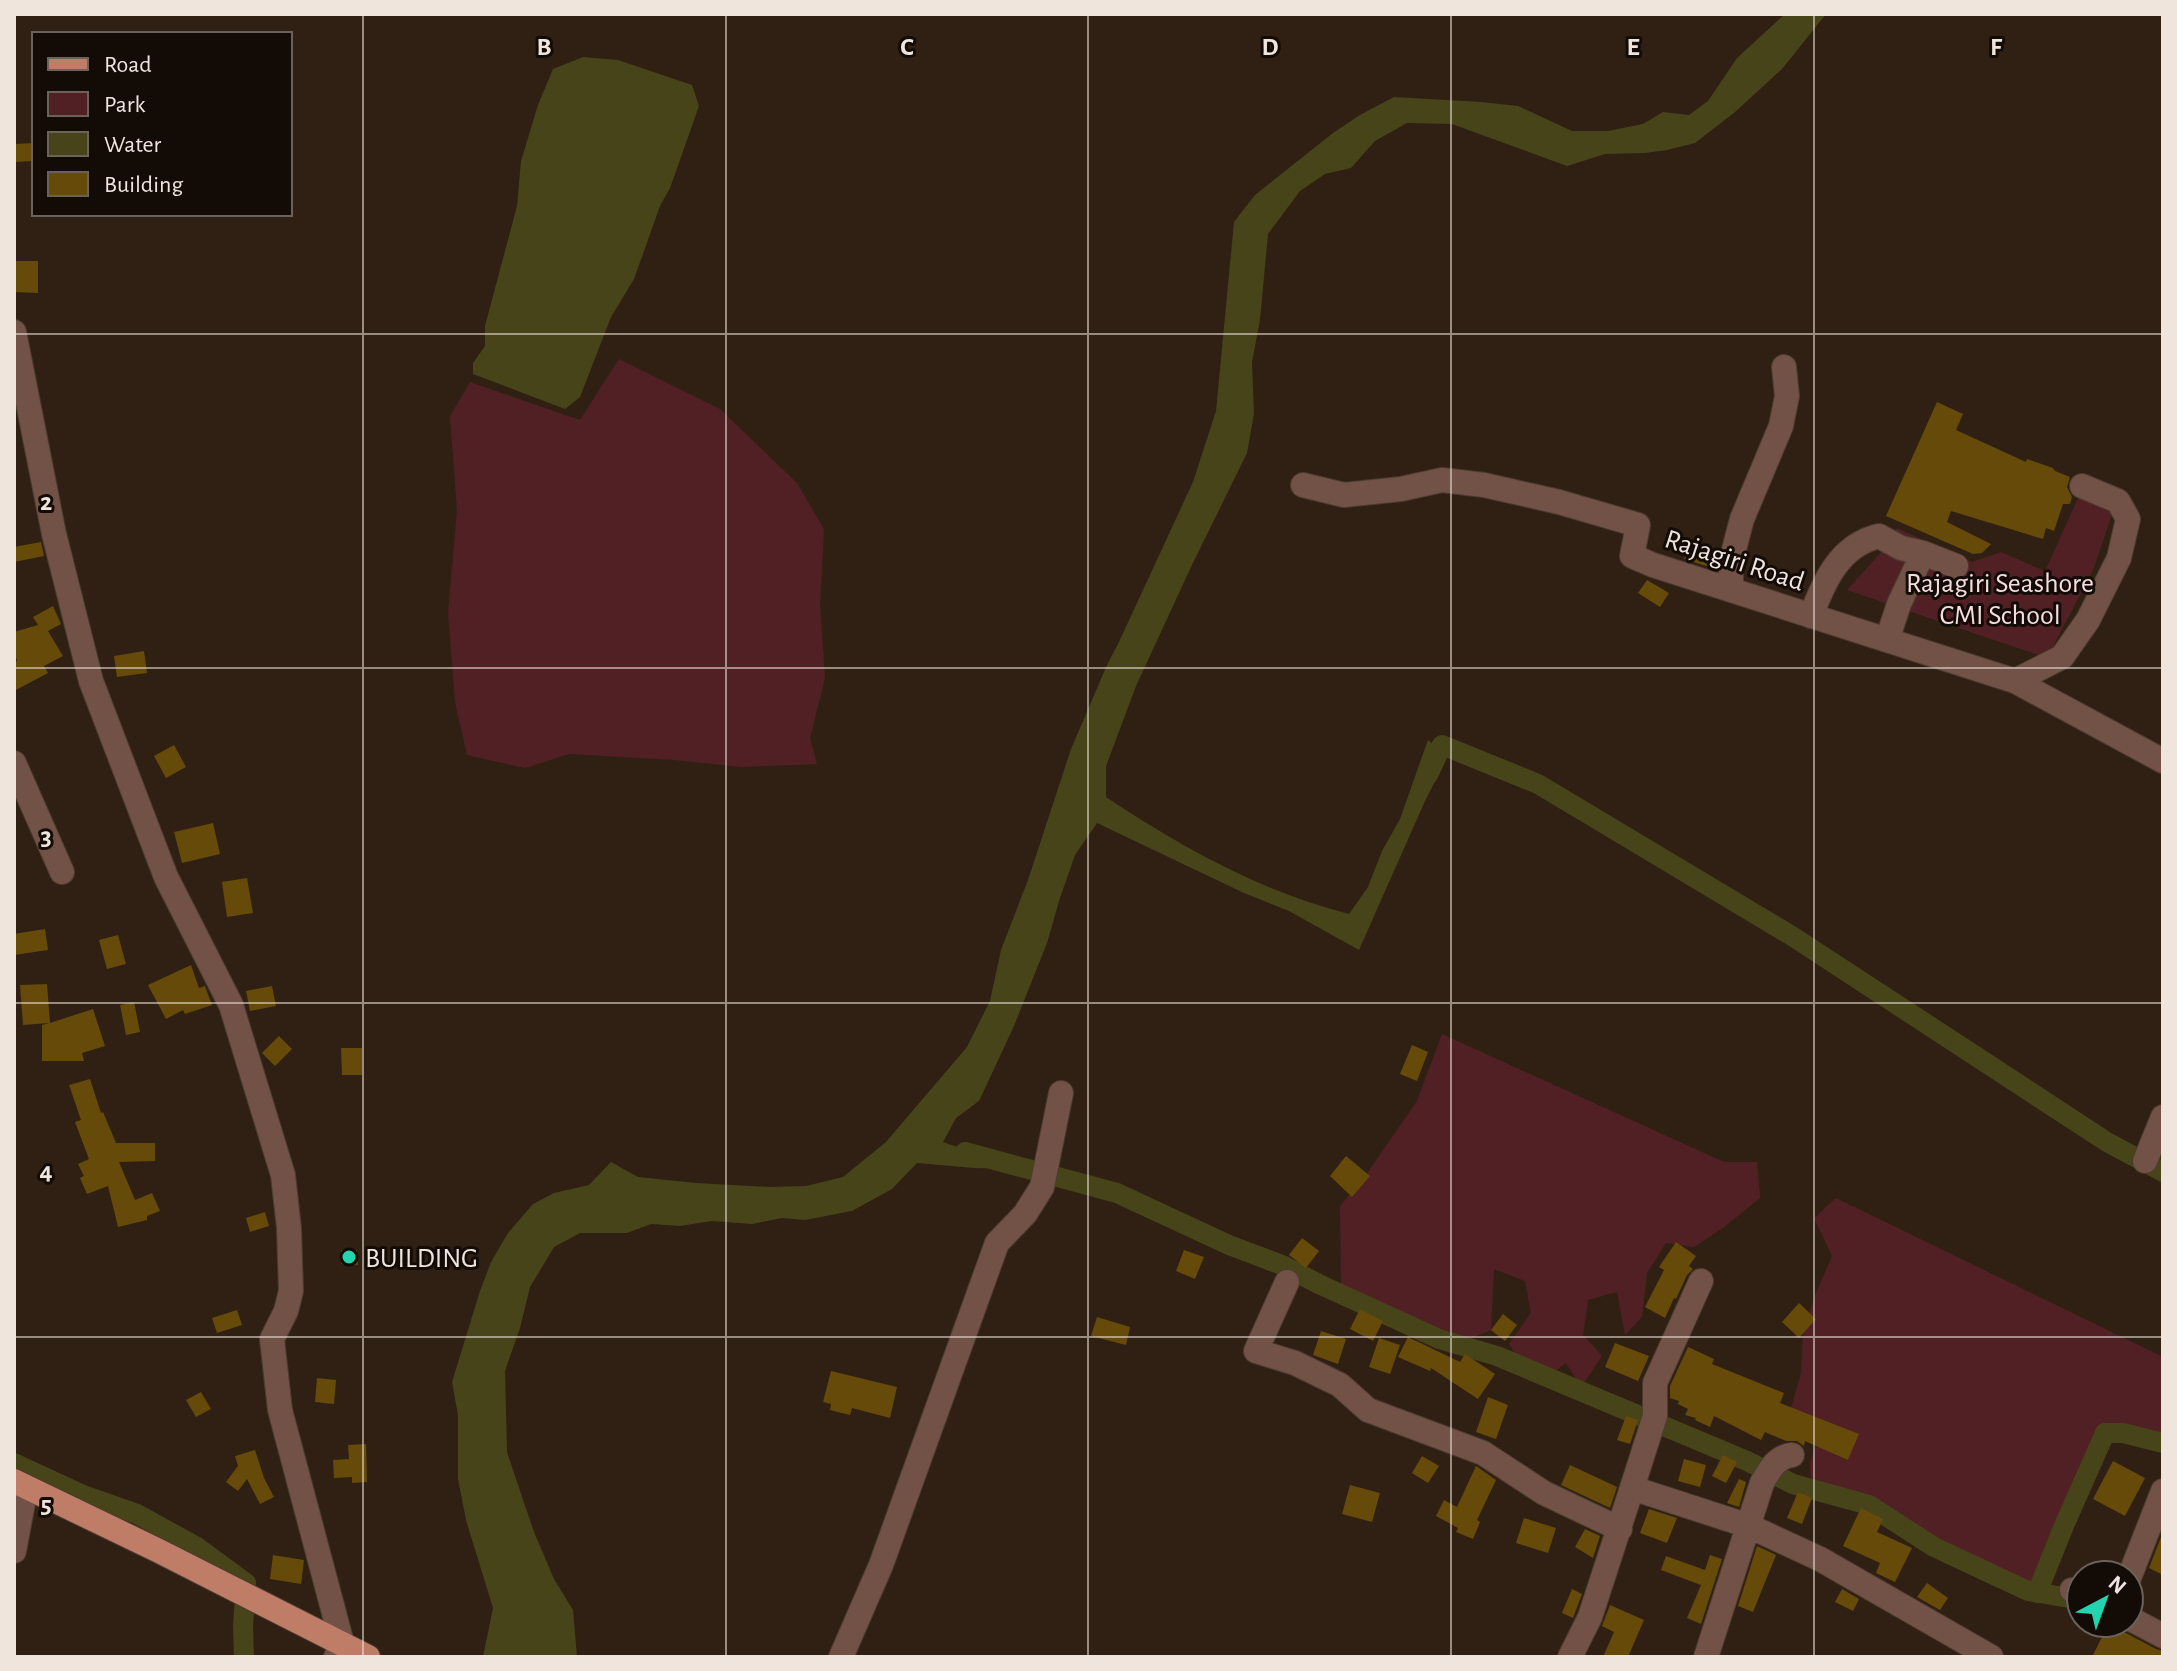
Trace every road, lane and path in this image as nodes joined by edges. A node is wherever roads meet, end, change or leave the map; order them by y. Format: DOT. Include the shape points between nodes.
graph roads {
  1 [pos="14,332"];
  2 [pos="1784,367"];
  3 [pos="1303,485"];
  4 [pos="2082,486"];
  5 [pos="1923,553"];
  6 [pos="1956,566"];
  7 [pos="1731,590"];
  8 [pos="1811,616"];
  9 [pos="1887,640"];
  10 [pos="2015,681"];
  11 [pos="2163,761"];
  12 [pos="14,763"];
  13 [pos="62,872"];
  14 [pos="1061,1093"];
  15 [pos="2163,1117"];
  16 [pos="2145,1161"];
  17 [pos="1701,1281"];
  18 [pos="1287,1282"];
  19 [pos="1776,1467"];
  20 [pos="20,1484"];
  21 [pos="1632,1488"];
  22 [pos="2163,1491"];
  23 [pos="1749,1526"];
  24 [pos="1620,1529"];
  25 [pos="14,1551"];
  26 [pos="2136,1559"];
  27 [pos="2145,1626"];
  28 [pos="2163,1636"];
  29 [pos="339,1650"];
  30 [pos="368,1657"];
  31 [pos="841,1657"];
  32 [pos="1570,1657"];
  33 [pos="1706,1657"];
  34 [pos="1991,1657"];
  1 -- 29 [label="street" via="54,534 91,681 166,877 231,1005 283,1175 291,1291 272,1339 280,1410"];
  2 -- 7 [label="street" via="1787,396 1781,426 1742,519 1731,561"];
  3 -- 7 [label="street, Rajagiri Road" via="1344,495 1442,480 1559,502 1638,525 1632,556"];
  4 -- 10 [label="street" via="2118,501 2128,519 2119,558 2088,620 2062,657"];
  5 -- 6 [label="street"];
  5 -- 8 [label="street" via="1879,536 1867,539 1845,553 1818,594"];
  5 -- 9 [label="street"];
  7 -- 8 [label="street, Rajagiri Road"];
  8 -- 9 [label="street, Rajagiri Road"];
  9 -- 10 [label="street, Rajagiri Road"];
  10 -- 11 [label="street, Rajagiri Road"];
  12 -- 13 [label="street"];
  14 -- 31 [label="street" via="1042,1187 997,1243 881,1565"];
  15 -- 16 [label="street"];
  17 -- 21 [label="street" via="1655,1383 1653,1423"];
  18 -- 24 [label="street" via="1256,1351 1340,1385 1368,1410 1483,1453 1544,1493"];
  19 -- 23 [label="street"];
  20 -- 25 [label="street"];
  20 -- 29 [label="main road" via="226,1584"];
  21 -- 23 [label="street"];
  21 -- 24 [label="street"];
  22 -- 26 [label="street"];
  23 -- 33 [label="street"];
  23 -- 34 [label="street" via="1820,1559"];
  24 -- 32 [label="street" via="1590,1617"];
  27 -- 28 [label="street"];
  29 -- 30 [label="main road"];
}
